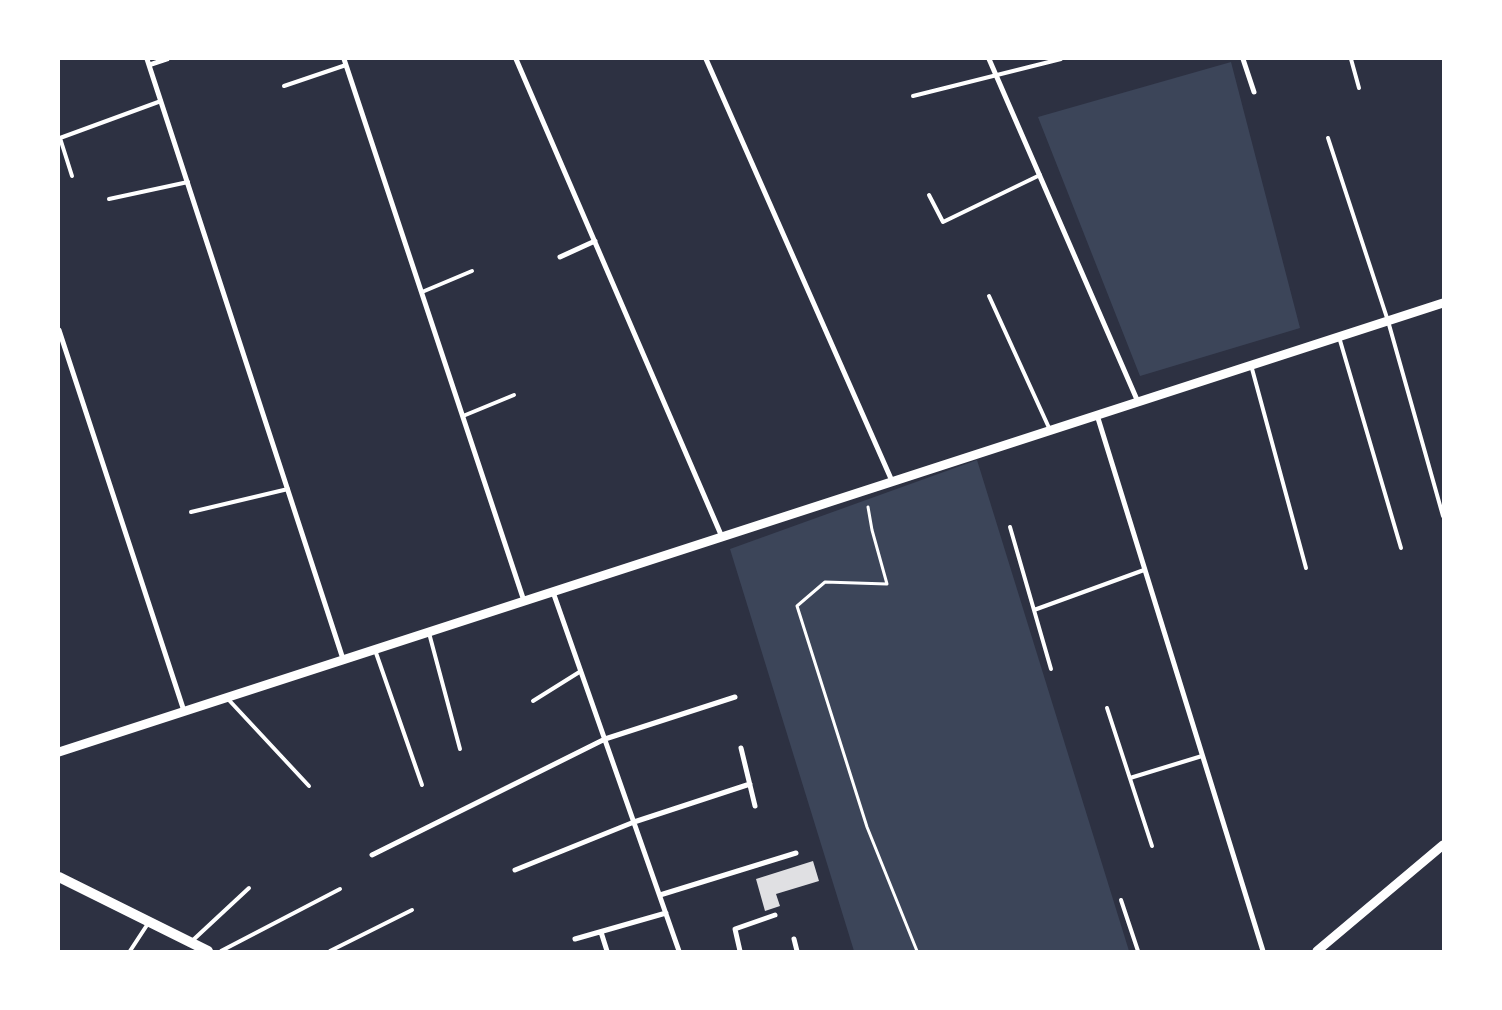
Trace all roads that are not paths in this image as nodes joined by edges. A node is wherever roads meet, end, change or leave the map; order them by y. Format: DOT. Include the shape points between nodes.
graph roads {
  1 [pos="147,59"];
  2 [pos="167,59"];
  3 [pos="344,59"];
  4 [pos="516,59"];
  5 [pos="706,59"];
  6 [pos="989,59"];
  7 [pos="1061,59"];
  8 [pos="1243,59"];
  9 [pos="1351,59"];
  10 [pos="149,65"];
  11 [pos="346,65"];
  12 [pos="996,75"];
  13 [pos="284,86"];
  14 [pos="1359,88"];
  15 [pos="1254,92"];
  16 [pos="912,96"];
  17 [pos="161,101"];
  18 [pos="1328,138"];
  19 [pos="1040,174"];
  20 [pos="72,176"];
  21 [pos="188,182"];
  22 [pos="929,195"];
  23 [pos="109,199"];
  24 [pos="595,242"];
  25 [pos="560,257"];
  26 [pos="472,271"];
  27 [pos="422,292"];
  28 [pos="989,296"];
  29 [pos="1443,303"];
  30 [pos="1388,321"];
  31 [pos="59,330"];
  32 [pos="1339,336"];
  33 [pos="1251,365"];
  34 [pos="514,395"];
  35 [pos="1138,402"];
  36 [pos="463,416"];
  37 [pos="1096,416"];
  38 [pos="1050,430"];
  39 [pos="892,481"];
  40 [pos="288,489"];
  41 [pos="191,512"];
  42 [pos="1443,516"];
  43 [pos="1010,527"];
  44 [pos="722,537"];
  45 [pos="1402,548"];
  46 [pos="1306,568"];
  47 [pos="1144,570"];
  48 [pos="553,592"];
  49 [pos="524,601"];
  50 [pos="1034,610"];
  51 [pos="429,632"];
  52 [pos="375,649"];
  53 [pos="344,660"];
  54 [pos="1051,668"];
  55 [pos="581,671"];
  56 [pos="227,697"];
  57 [pos="735,697"];
  58 [pos="533,701"];
  59 [pos="1107,708"];
  60 [pos="184,711"];
  61 [pos="605,739"];
  62 [pos="741,748"];
  63 [pos="460,749"];
  64 [pos="59,752"];
  65 [pos="1202,756"];
  66 [pos="1130,778"];
  67 [pos="750,784"];
  68 [pos="422,785"];
  69 [pos="309,786"];
  70 [pos="755,806"];
  71 [pos="634,822"];
  72 [pos="1443,845"];
  73 [pos="1152,846"];
  74 [pos="796,853"];
  75 [pos="372,855"];
  76 [pos="515,870"];
  77 [pos="59,877"];
  78 [pos="249,888"];
  79 [pos="340,890"];
  80 [pos="660,895"];
  81 [pos="1121,900"];
  82 [pos="412,910"];
  83 [pos="666,913"];
  84 [pos="775,915"];
  85 [pos="150,922"];
  86 [pos="601,932"];
  87 [pos="575,939"];
  88 [pos="794,939"];
  89 [pos="190,942"];
  90 [pos="130,951"];
  91 [pos="208,951"];
  92 [pos="221,951"];
  93 [pos="330,951"];
  94 [pos="607,951"];
  95 [pos="679,951"];
  96 [pos="740,951"];
  97 [pos="797,951"];
  98 [pos="1138,951"];
  99 [pos="1263,951"];
  100 [pos="1317,951"];
  1 -- 10 [label="street"];
  2 -- 10 [label="street"];
  3 -- 11 [label="street"];
  4 -- 24 [label="street"];
  5 -- 39 [label="street"];
  6 -- 12 [label="street"];
  7 -- 12 [label="lane"];
  8 -- 15 [label="street"];
  9 -- 14 [label="lane"];
  10 -- 17 [label="street"];
  11 -- 13 [label="lane"];
  11 -- 27 [label="street"];
  12 -- 16 [label="lane"];
  12 -- 19 [label="street"];
  17 -- 20 [label="lane" via="60,138"];
  17 -- 21 [label="street"];
  18 -- 30 [label="lane"];
  19 -- 22 [label="lane" via="944,222"];
  19 -- 35 [label="street"];
  21 -- 23 [label="lane"];
  21 -- 40 [label="street"];
  24 -- 25 [label="street"];
  24 -- 44 [label="street"];
  26 -- 27 [label="lane"];
  27 -- 36 [label="street"];
  28 -- 38 [label="lane"];
  29 -- 30 [label="street"];
  30 -- 32 [label="street"];
  30 -- 42 [label="lane"];
  31 -- 60 [label="street"];
  32 -- 33 [label="street"];
  32 -- 45 [label="lane"];
  33 -- 35 [label="street"];
  33 -- 46 [label="lane"];
  34 -- 36 [label="lane"];
  35 -- 37 [label="street"];
  36 -- 49 [label="street"];
  37 -- 38 [label="street"];
  37 -- 47 [label="street"];
  38 -- 39 [label="street"];
  39 -- 44 [label="street"];
  40 -- 41 [label="lane"];
  40 -- 53 [label="street"];
  43 -- 50 [label="lane"];
  44 -- 48 [label="street"];
  47 -- 50 [label="lane"];
  47 -- 65 [label="street"];
  48 -- 49 [label="street"];
  48 -- 55 [label="street"];
  49 -- 51 [label="street"];
  50 -- 54 [label="lane"];
  51 -- 52 [label="street"];
  51 -- 63 [label="lane"];
  52 -- 53 [label="street"];
  52 -- 68 [label="lane"];
  53 -- 56 [label="street"];
  55 -- 58 [label="lane"];
  55 -- 61 [label="street"];
  56 -- 60 [label="street"];
  56 -- 69 [label="lane"];
  57 -- 61 [label="street"];
  59 -- 66 [label="lane"];
  60 -- 64 [label="street"];
  61 -- 71 [label="street"];
  61 -- 75 [label="street"];
  62 -- 67 [label="street"];
  65 -- 66 [label="lane"];
  65 -- 99 [label="street"];
  66 -- 73 [label="lane"];
  67 -- 70 [label="street"];
  67 -- 71 [label="street"];
  71 -- 76 [label="street"];
  71 -- 80 [label="street"];
  72 -- 100 [label="street"];
  74 -- 80 [label="street"];
  77 -- 85 [label="main road"];
  78 -- 89 [label="lane"];
  79 -- 92 [label="lane"];
  80 -- 83 [label="street"];
  81 -- 98 [label="lane"];
  82 -- 93 [label="lane"];
  83 -- 86 [label="street"];
  83 -- 95 [label="street"];
  84 -- 96 [label="street" via="735,929"];
  85 -- 89 [label="main road"];
  85 -- 90 [label="lane"];
  86 -- 87 [label="street"];
  86 -- 94 [label="street"];
  88 -- 97 [label="street"];
  89 -- 91 [label="main road"];
}
